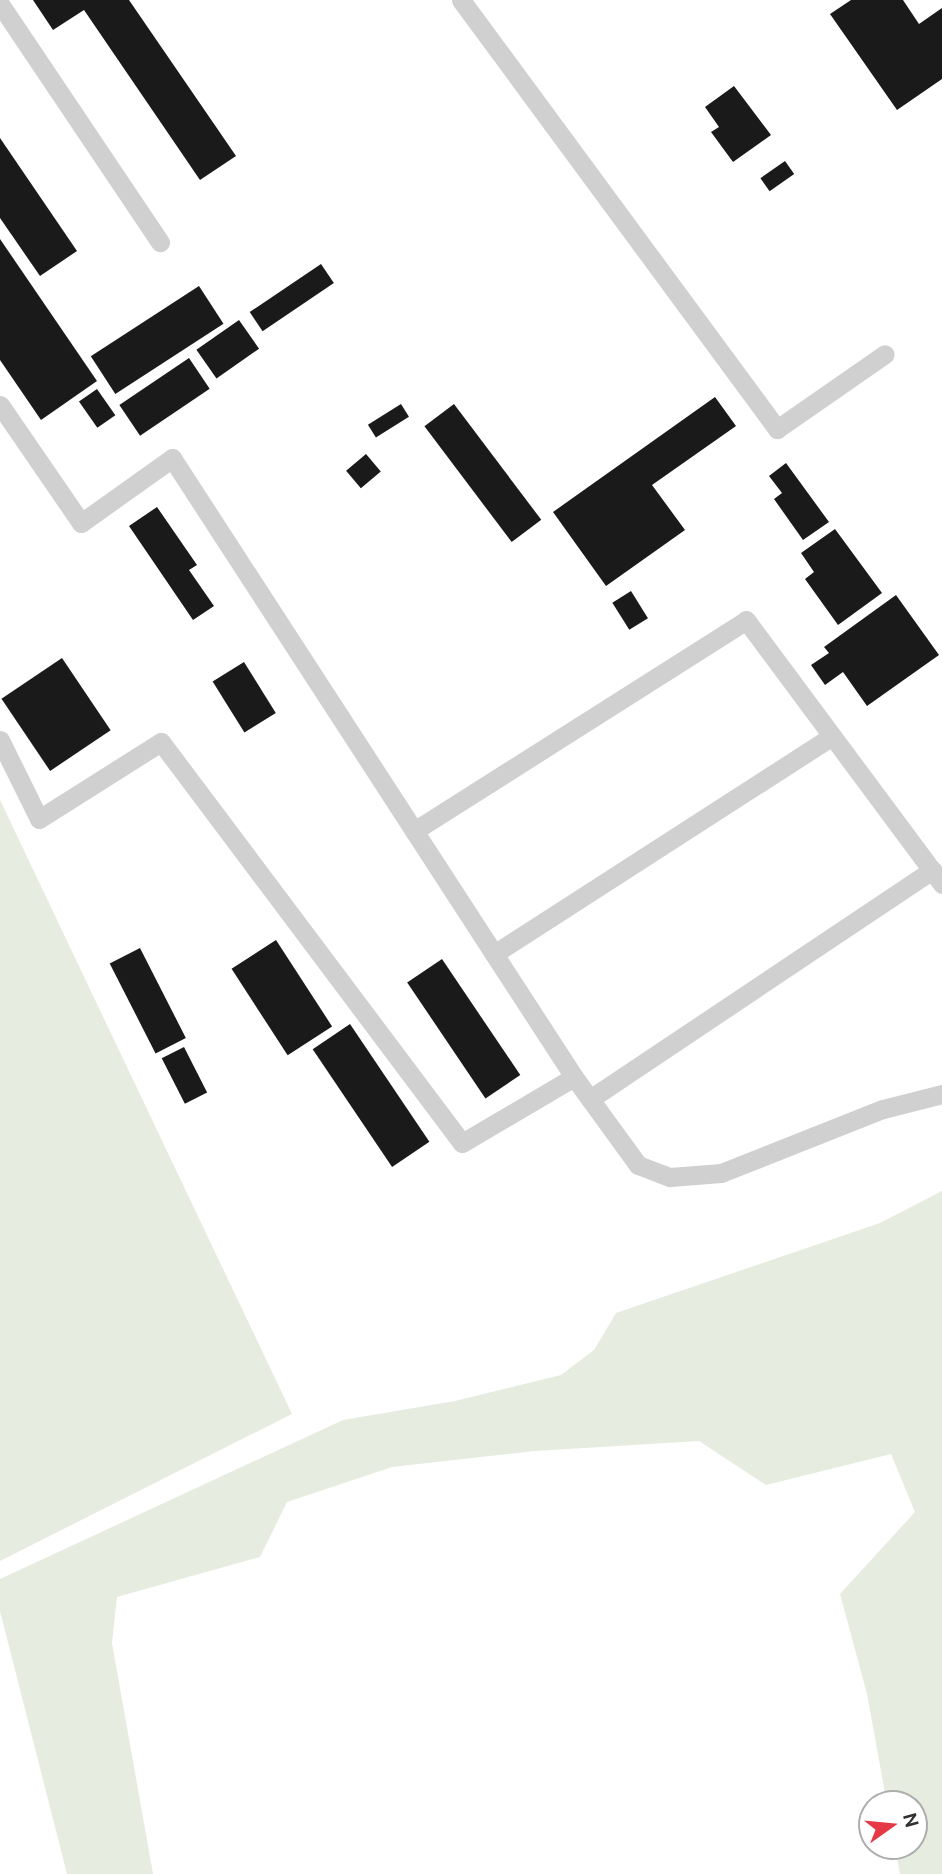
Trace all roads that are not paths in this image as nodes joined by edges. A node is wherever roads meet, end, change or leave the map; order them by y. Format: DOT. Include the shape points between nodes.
graph roads {
  1 [pos="461,0"];
  2 [pos="0,5"];
  3 [pos="160,242"];
  4 [pos="885,354"];
  5 [pos="0,405"];
  6 [pos="832,736"];
  7 [pos="0,740"];
  8 [pos="414,831"];
  9 [pos="937,877"];
  10 [pos="494,954"];
  11 [pos="574,1077"];
  12 [pos="942,1094"];
  13 [pos="590,1099"];
  1 -- 4 [label="lane" via="777,429"];
  2 -- 3 [label="lane"];
  5 -- 8 [label="lane" via="81,523 172,458"];
  6 -- 8 [label="lane" via="746,620"];
  6 -- 9 [label="lane"];
  6 -- 10 [label="lane"];
  7 -- 11 [label="lane" via="39,819 161,742 462,1143"];
  8 -- 10 [label="lane"];
  9 -- 13 [label="lane"];
  10 -- 11 [label="lane"];
  11 -- 13 [label="lane"];
  12 -- 13 [label="lane" via="883,1109 721,1173 670,1177 638,1165"];
}
